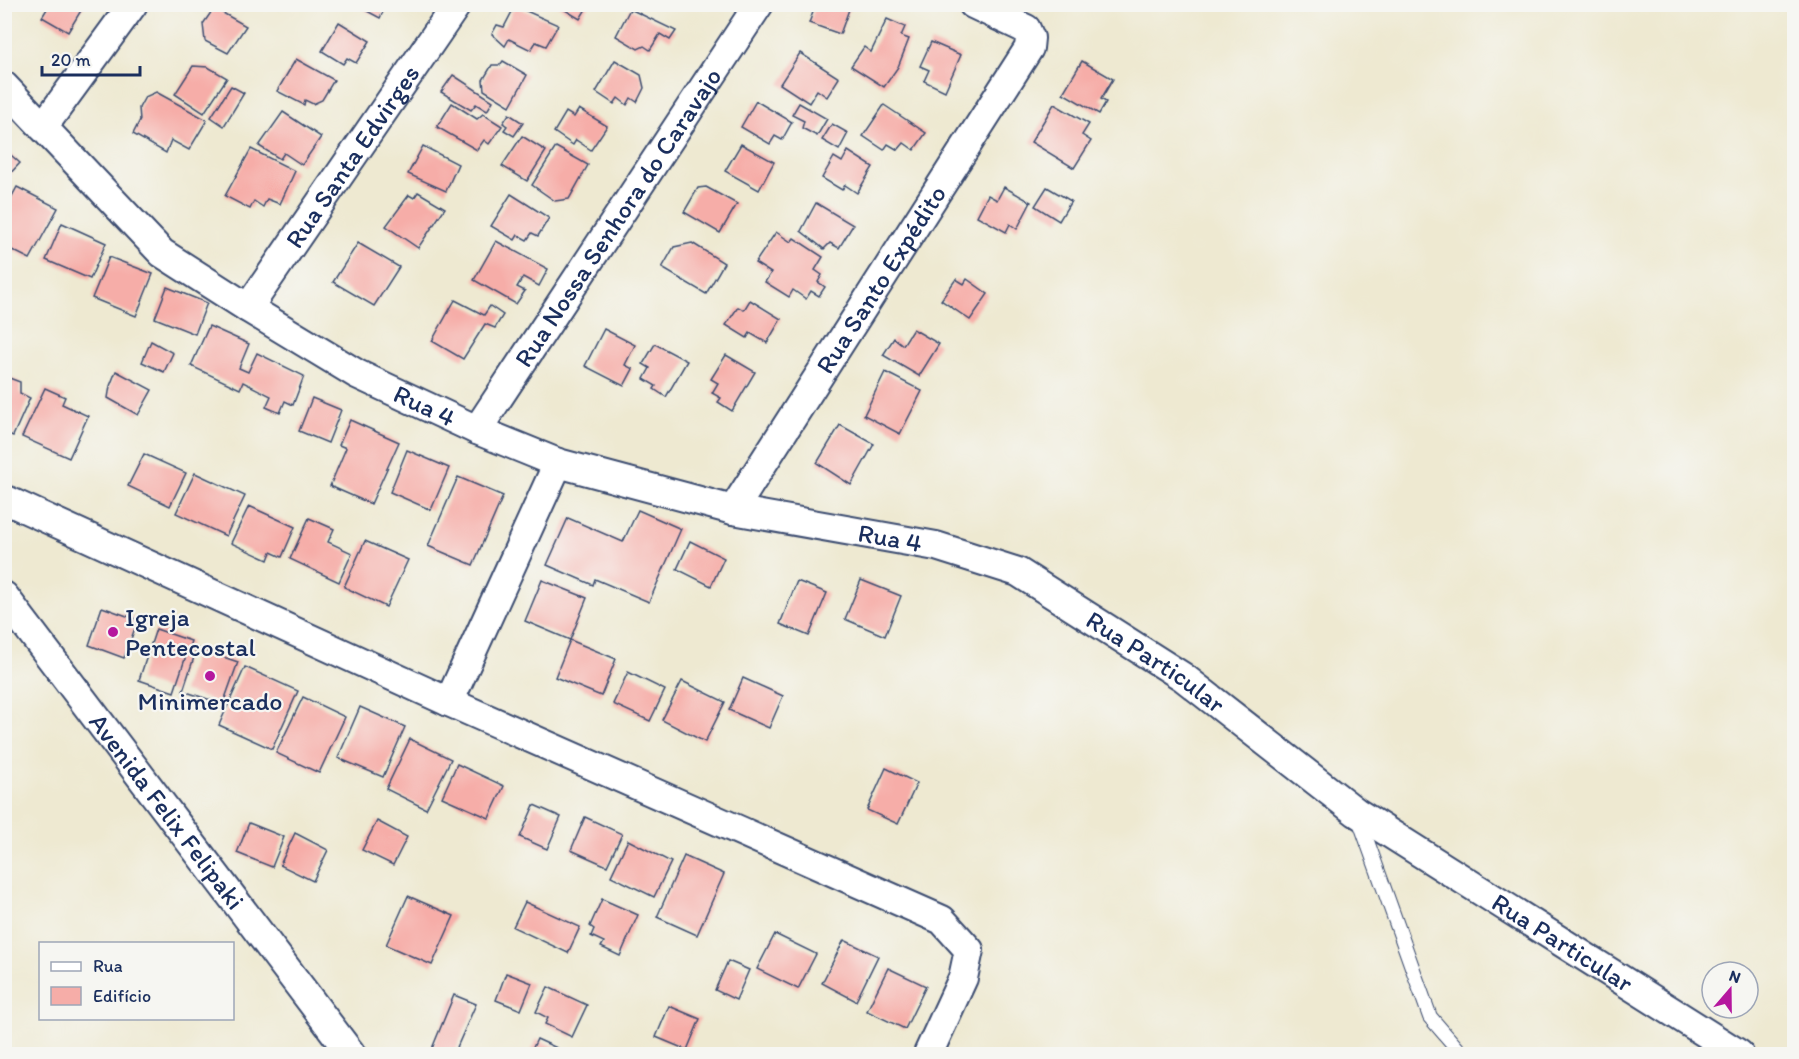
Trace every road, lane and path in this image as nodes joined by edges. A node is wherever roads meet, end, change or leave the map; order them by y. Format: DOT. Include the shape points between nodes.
graph roads {
  1 [pos="133,4"];
  2 [pos="457,4"];
  3 [pos="759,4"];
  4 [pos="973,4"];
  5 [pos="4,86"];
  6 [pos="43,127"];
  7 [pos="248,308"];
  8 [pos="477,430"];
  9 [pos="558,463"];
  10 [pos="4,500"];
  11 [pos="733,510"];
  12 [pos="936,546"];
  13 [pos="4,596"];
  14 [pos="449,702"];
  15 [pos="1356,812"];
  16 [pos="353,1053"];
  17 [pos="928,1054"];
  18 [pos="1462,1054"];
  19 [pos="1739,1054"];
  1 -- 6 [label="street"];
  2 -- 7 [label="street, Rua Santa Edvirges"];
  3 -- 8 [label="street, Rua Nossa Senhora do Caravajo"];
  4 -- 11 [label="street, Rua Santo Expédito" via="1026,29 1029,48"];
  5 -- 6 [label="street, Rua 4"];
  6 -- 7 [label="street, Rua 4" via="162,253"];
  7 -- 8 [label="street, Rua 4" via="357,374"];
  8 -- 9 [label="street, Rua 4"];
  9 -- 11 [label="street, Rua 4"];
  9 -- 14 [label="street"];
  10 -- 14 [label="street"];
  11 -- 12 [label="street, Rua 4"];
  12 -- 15 [label="street, Rua Particular" via="1018,572 1183,677"];
  13 -- 16 [label="street, Avenida Felix Felipaki"];
  14 -- 17 [label="street" via="942,920 969,950 963,978"];
  15 -- 18 [label="lane" via="1430,1017"];
  15 -- 19 [label="street, Rua Particular"];
}
